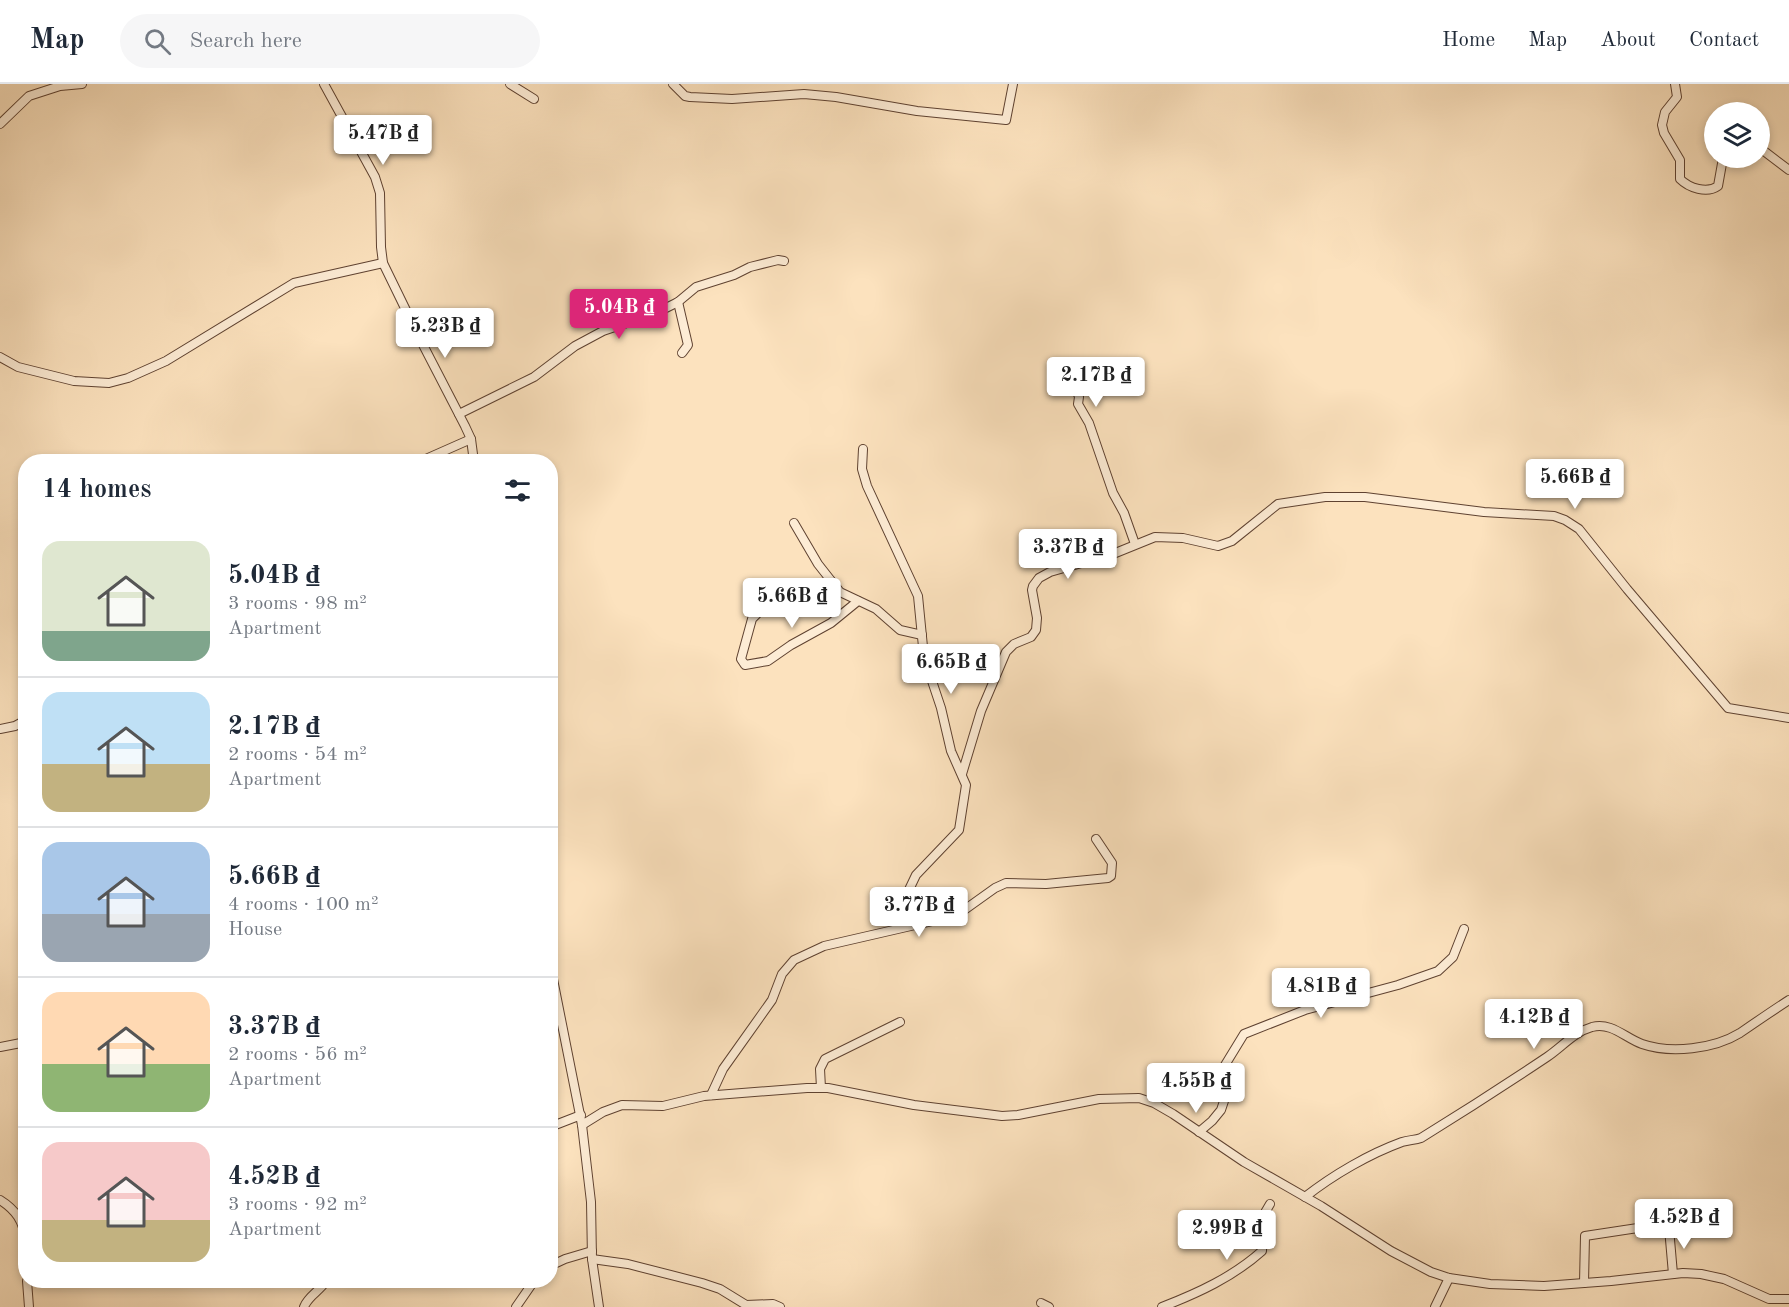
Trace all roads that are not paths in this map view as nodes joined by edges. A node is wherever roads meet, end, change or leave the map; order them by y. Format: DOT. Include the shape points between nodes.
graph roads {
  1 [pos="82,84"];
  2 [pos="324,84"];
  3 [pos="510,84"];
  4 [pos="672,84"];
  5 [pos="1013,84"];
  6 [pos="1675,84"];
  7 [pos="534,99"];
  8 [pos="0,124"];
  9 [pos="1770,156"];
  10 [pos="1721,168"];
  11 [pos="1789,170"];
  12 [pos="784,261"];
  13 [pos="383,263"];
  14 [pos="678,302"];
  15 [pos="682,353"];
  16 [pos="0,357"];
  17 [pos="1075,386"];
  18 [pos="459,414"];
  19 [pos="471,440"];
  20 [pos="863,449"];
  21 [pos="438,454"];
  22 [pos="473,454"];
  23 [pos="794,523"];
  24 [pos="1136,544"];
  25 [pos="858,601"];
  26 [pos="758,613"];
  27 [pos="922,635"];
  28 [pos="1789,718"];
  29 [pos="18,724"];
  30 [pos="0,729"];
  31 [pos="962,774"];
  32 [pos="1096,839"];
  33 [pos="900,928"];
  34 [pos="1464,929"];
  35 [pos="1789,1000"];
  36 [pos="558,1004"];
  37 [pos="900,1022"];
  38 [pos="18,1044"];
  39 [pos="0,1047"];
  40 [pos="821,1088"];
  41 [pos="711,1095"];
  42 [pos="581,1120"];
  43 [pos="558,1125"];
  44 [pos="1199,1132"];
  45 [pos="1305,1197"];
  46 [pos="0,1200"];
  47 [pos="1270,1204"];
  48 [pos="18,1217"];
  49 [pos="592,1255"];
  50 [pos="558,1262"];
  51 [pos="1673,1274"];
  52 [pos="1449,1278"];
  53 [pos="1584,1283"];
  54 [pos="28,1288"];
  55 [pos="322,1288"];
  56 [pos="529,1288"];
  57 [pos="1789,1299"];
  58 [pos="29,1307"];
  59 [pos="304,1307"];
  60 [pos="516,1307"];
  61 [pos="598,1307"];
  62 [pos="780,1307"];
  63 [pos="1162,1307"];
  64 [pos="1435,1307"];
  1 -- 8 [label="street" via="29,96"];
  2 -- 13 [label="street" via="375,177 380,193"];
  3 -- 7 [label="street"];
  4 -- 5 [label="street" via="690,97 732,99 804,94 1006,120"];
  6 -- 10 [label="street" via="1677,97 1665,112 1662,125 1680,160 1680,179 1700,190 1712,190 1718,186"];
  9 -- 11 [label="street"];
  12 -- 14 [label="street" via="750,267 696,287"];
  13 -- 16 [label="street" via="294,283 165,361 128,378 74,381 18,366"];
  13 -- 18 [label="street"];
  14 -- 15 [label="street" via="688,345"];
  14 -- 18 [label="street" via="603,331 575,346 534,377"];
  17 -- 24 [label="street" via="1078,404"];
  18 -- 19 [label="street"];
  19 -- 21 [label="street"];
  19 -- 22 [label="street"];
  20 -- 27 [label="street" via="865,480 918,596"];
  23 -- 25 [label="street" via="840,592"];
  24 -- 28 [label="street" via="1155,537 1170,537 1220,546 1278,504 1333,497 1554,516 1579,529 1728,708"];
  24 -- 31 [label="street" via="1050,572 1035,582 1032,590 1036,630 1032,637 1006,652 981,711"];
  25 -- 26 [label="street" via="831,623 768,661 745,665 741,659 752,619"];
  25 -- 27 [label="street" via="876,609 900,630"];
  27 -- 31 [label="street" via="924,657 942,708 949,744"];
  29 -- 30 [label="street"];
  31 -- 33 [label="street" via="966,793 961,825 913,881"];
  32 -- 33 [label="street" via="1112,862 1111,876 1107,878 1077,883 1006,883 960,913"];
  33 -- 41 [label="street" via="824,946 794,960 782,974 772,1000 723,1068"];
  34 -- 44 [label="street" via="1453,957 1438,970 1305,1010 1244,1034 1222,1070 1221,1110"];
  35 -- 45 [label="street" via="1738,1034 1689,1048 1641,1044 1610,1028 1594,1026 1583,1030 1421,1138 1403,1142 1351,1167"];
  36 -- 42 [label="street"];
  37 -- 40 [label="street" via="825,1059 820,1069"];
  38 -- 39 [label="street"];
  40 -- 41 [label="street"];
  40 -- 44 [label="street" via="1002,1116 1099,1099 1139,1098 1154,1103"];
  41 -- 42 [label="street" via="663,1106 615,1107"];
  42 -- 43 [label="street"];
  42 -- 49 [label="street" via="591,1202"];
  44 -- 45 [label="street"];
  45 -- 52 [label="street" via="1391,1251"];
  46 -- 48 [label="street"];
  47 -- 63 [label="street" via="1263,1216 1262,1251 1243,1267"];
  49 -- 50 [label="street"];
  49 -- 61 [label="street"];
  49 -- 62 [label="street" via="702,1283 746,1305"];
  51 -- 53 [label="street"];
  51 -- 53 [label="street" via="1668,1225 1664,1224 1585,1236"];
  51 -- 57 [label="street" via="1716,1276 1769,1299"];
  52 -- 53 [label="street" via="1544,1286"];
  52 -- 64 [label="street"];
  54 -- 58 [label="street"];
  55 -- 59 [label="street"];
  56 -- 60 [label="street"];
}
